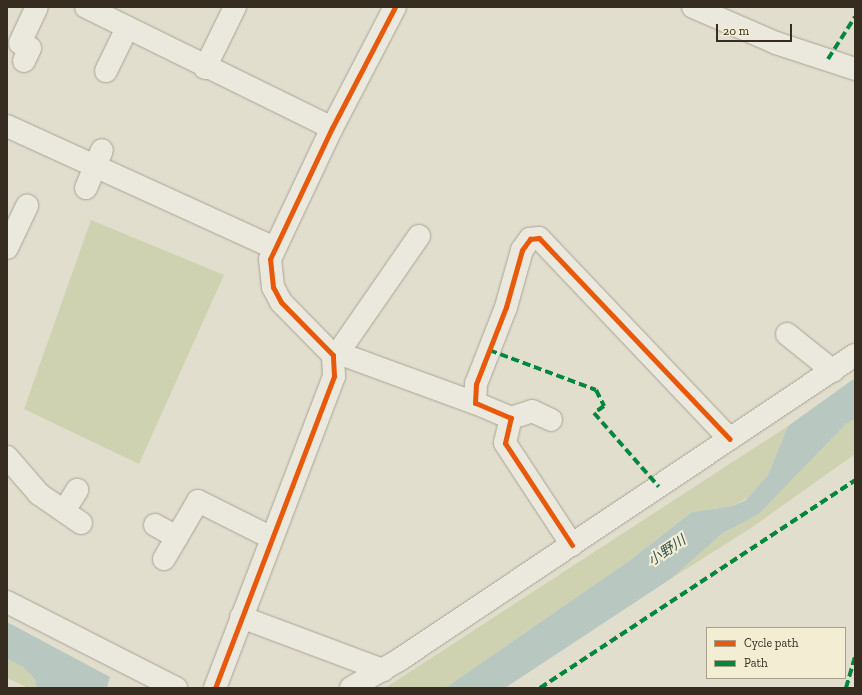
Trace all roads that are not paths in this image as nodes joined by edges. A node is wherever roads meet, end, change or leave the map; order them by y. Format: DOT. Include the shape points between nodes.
graph roads {
  1 [pos="37,7"];
  2 [pos="86,7"];
  3 [pos="235,7"];
  4 [pos="395,7"];
  5 [pos="693,7"];
  6 [pos="127,28"];
  7 [pos="24,60"];
  8 [pos="205,68"];
  9 [pos="855,69"];
  10 [pos="106,70"];
  11 [pos="7,126"];
  12 [pos="332,128"];
  13 [pos="99,158"];
  14 [pos="86,188"];
  15 [pos="27,206"];
  16 [pos="419,236"];
  17 [pos="7,248"];
  18 [pos="275,248"];
  19 [pos="787,334"];
  20 [pos="336,354"];
  21 [pos="855,355"];
  22 [pos="833,371"];
  23 [pos="475,403"];
  24 [pos="511,418"];
  25 [pos="551,420"];
  26 [pos="730,439"];
  27 [pos="7,457"];
  28 [pos="77,490"];
  29 [pos="155,525"];
  30 [pos="176,537"];
  31 [pos="270,537"];
  32 [pos="572,545"];
  33 [pos="164,559"];
  34 [pos="7,602"];
  35 [pos="241,617"];
  36 [pos="383,670"];
  37 [pos="176,688"];
  38 [pos="215,688"];
  39 [pos="351,688"];
  1 -- 7 [label="street" via="20,43 30,48"];
  2 -- 6 [label="street"];
  3 -- 8 [label="street"];
  4 -- 12 [label="street"];
  5 -- 9 [label="street" via="776,43"];
  6 -- 8 [label="street"];
  6 -- 10 [label="street"];
  8 -- 12 [label="street"];
  11 -- 13 [label="street"];
  12 -- 18 [label="street"];
  13 -- 14 [label="street"];
  13 -- 18 [label="street"];
  15 -- 17 [label="street"];
  16 -- 20 [label="street"];
  18 -- 20 [label="street" via="270,259 272,287 281,302"];
  19 -- 22 [label="street"];
  20 -- 23 [label="street"];
  20 -- 31 [label="street" via="334,376"];
  21 -- 22 [label="street"];
  22 -- 26 [label="street"];
  23 -- 24 [label="street"];
  23 -- 26 [label="street" via="476,384 506,307 522,250 530,239 539,238"];
  24 -- 25 [label="street" via="532,411"];
  24 -- 32 [label="street" via="505,443"];
  26 -- 32 [label="street"];
  27 -- 28 [label="street" via="39,494 72,517"];
  29 -- 30 [label="street"];
  30 -- 31 [label="street" via="198,501"];
  30 -- 33 [label="street"];
  31 -- 35 [label="street"];
  32 -- 36 [label="street"];
  34 -- 37 [label="street"];
  35 -- 36 [label="street"];
  35 -- 38 [label="street"];
  36 -- 39 [label="street"];
}
